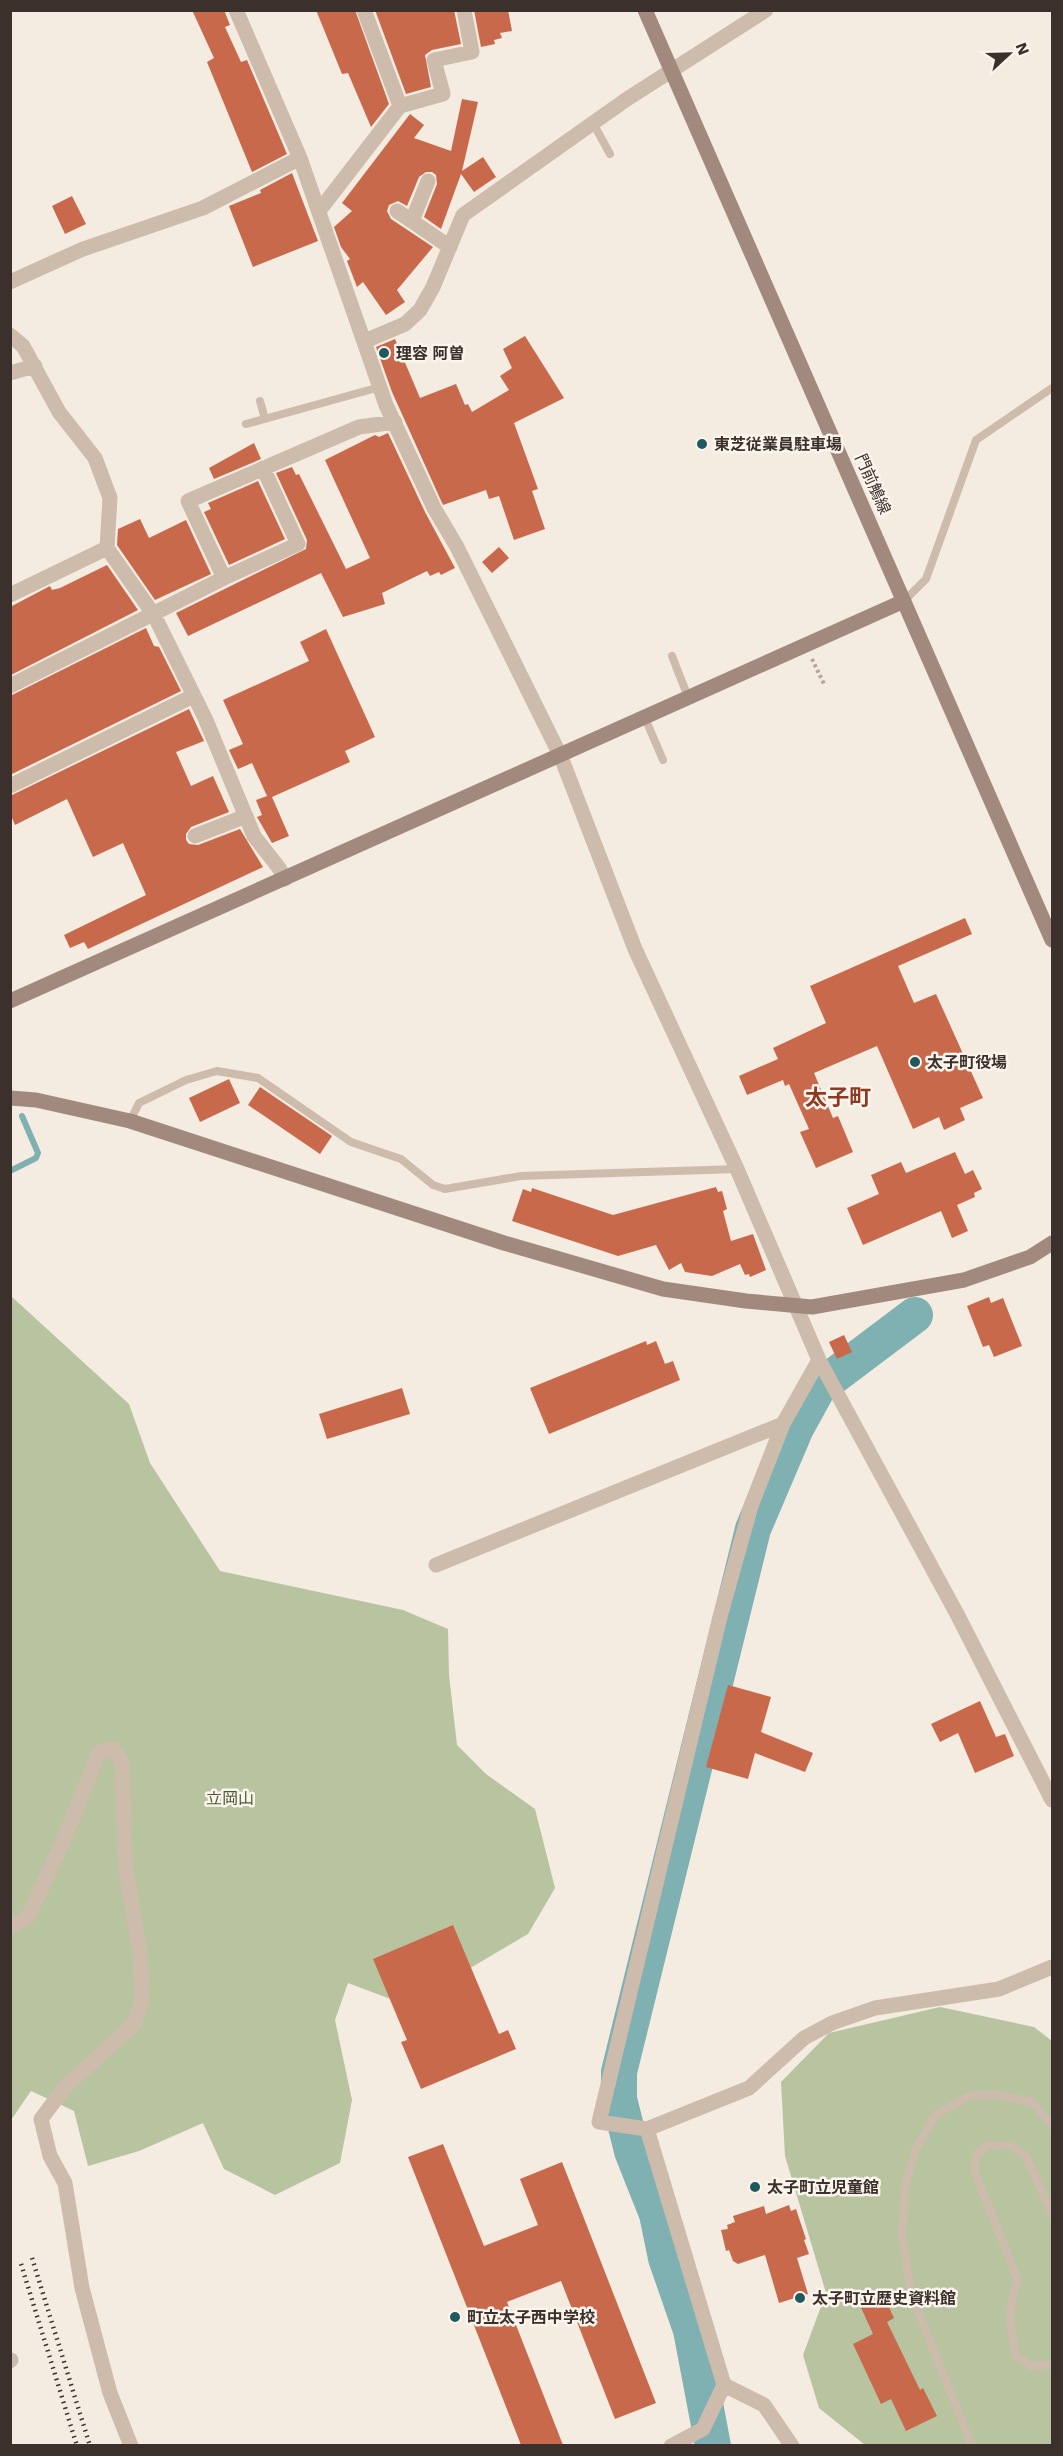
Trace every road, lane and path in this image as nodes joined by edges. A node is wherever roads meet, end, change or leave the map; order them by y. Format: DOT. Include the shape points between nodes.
graph roads {
  1 [pos="236,10"];
  2 [pos="364,10"];
  3 [pos="464,10"];
  4 [pos="645,10"];
  5 [pos="766,10"];
  6 [pos="672,72"];
  7 [pos="400,106"];
  8 [pos="593,123"];
  9 [pos="610,154"];
  10 [pos="300,158"];
  11 [pos="428,181"];
  12 [pos="397,210"];
  13 [pos="319,211"];
  14 [pos="412,221"];
  15 [pos="450,247"];
  16 [pos="10,282"];
  17 [pos="10,334"];
  18 [pos="365,341"];
  19 [pos="35,366"];
  20 [pos="10,373"];
  21 [pos="380,387"];
  22 [pos="1053,388"];
  23 [pos="260,401"];
  24 [pos="265,419"];
  25 [pos="394,422"];
  26 [pos="246,424"];
  27 [pos="263,468"];
  28 [pos="107,548"];
  29 [pos="224,578"];
  30 [pos="10,595"];
  31 [pos="904,601"];
  32 [pos="154,615"];
  33 [pos="672,656"];
  34 [pos="812,658"];
  35 [pos="10,686"];
  36 [pos="825,686"];
  37 [pos="194,696"];
  38 [pos="688,698"];
  39 [pos="645,718"];
  40 [pos="561,756"];
  41 [pos="663,760"];
  42 [pos="10,786"];
  43 [pos="246,816"];
  44 [pos="195,836"];
  45 [pos="285,879"];
  46 [pos="1053,940"];
  47 [pos="10,1001"];
  48 [pos="10,1098"];
  49 [pos="130,1121"];
  50 [pos="737,1169"];
  51 [pos="1053,1244"];
  52 [pos="797,1306"];
  53 [pos="826,1372"];
  54 [pos="783,1424"];
  55 [pos="436,1564"];
  56 [pos="1053,1800"];
  57 [pos="10,1927"];
  58 [pos="1053,1967"];
  59 [pos="1053,2125"];
  60 [pos="646,2129"];
  61 [pos="1053,2214"];
  62 [pos="1053,2364"];
  63 [pos="724,2385"];
  64 [pos="131,2445"];
  65 [pos="671,2445"];
  66 [pos="792,2445"];
  67 [pos="972,2445"];
  1 -- 10 [label="street"];
  2 -- 7 [label="street"];
  3 -- 7 [label="street" via="472,52 434,60 443,94"];
  4 -- 6 [label="street, 門前鵤線"];
  5 -- 6 [label="street"];
  6 -- 8 [label="street"];
  6 -- 31 [label="street, 門前鵤線"];
  7 -- 13 [label="street"];
  8 -- 9 [label="lane"];
  8 -- 15 [label="street" via="463,215"];
  10 -- 13 [label="street"];
  10 -- 16 [label="street" via="203,208 83,249"];
  11 -- 14 [label="street"];
  12 -- 14 [label="street"];
  13 -- 18 [label="street"];
  14 -- 15 [label="street"];
  15 -- 18 [label="street" via="420,310 405,324"];
  17 -- 19 [label="street"];
  18 -- 21 [label="street"];
  19 -- 20 [label="street"];
  19 -- 28 [label="street" via="59,412 95,458 110,498"];
  21 -- 24 [label="lane"];
  21 -- 25 [label="street"];
  22 -- 31 [label="lane" via="976,441 926,579"];
  23 -- 24 [label="lane"];
  24 -- 26 [label="lane"];
  25 -- 27 [label="street" via="359,427"];
  25 -- 40 [label="street"];
  27 -- 29 [label="street" via="298,544"];
  27 -- 29 [label="street" via="188,501"];
  28 -- 30 [label="street"];
  28 -- 32 [label="street"];
  29 -- 32 [label="street"];
  31 -- 38 [label="street"];
  31 -- 46 [label="street, 門前鵤線"];
  32 -- 35 [label="street"];
  32 -- 37 [label="street"];
  33 -- 38 [label="lane"];
  34 -- 36 [label="path"];
  37 -- 42 [label="street"];
  37 -- 43 [label="street"];
  38 -- 39 [label="street"];
  39 -- 40 [label="street"];
  39 -- 41 [label="lane"];
  40 -- 45 [label="street"];
  40 -- 50 [label="street" via="635,949"];
  43 -- 44 [label="street"];
  43 -- 45 [label="street"];
  45 -- 47 [label="street"];
  48 -- 49 [label="street"];
  49 -- 50 [label="lane" via="139,1103 186,1080 217,1071 258,1078 351,1142 401,1159 433,1185 445,1189 521,1176"];
  49 -- 52 [label="street" via="492,1239 663,1288"];
  50 -- 52 [label="street"];
  51 -- 52 [label="street" via="1029,1257 964,1280 812,1307"];
  52 -- 53 [label="street"];
  53 -- 54 [label="street"];
  53 -- 56 [label="street"];
  54 -- 55 [label="street"];
  54 -- 60 [label="street" via="751,1506 720,1617 599,2122"];
  57 -- 64 [label="street" via="28,1917 99,1752 114,1749 122,1762 125,1864 140,1953 142,2001 133,2025 65,2087 41,2119 50,2156 65,2183 82,2288 110,2393"];
  58 -- 60 [label="street" via="999,1989 875,2008 832,2023 804,2038 749,2088"];
  59 -- 67 [label="lane" via="1032,2102 971,2096 935,2115 915,2151 905,2186 903,2235 911,2294"];
  60 -- 63 [label="street"];
  61 -- 62 [label="lane" via="1026,2156 1011,2146 987,2145 976,2155 974,2170 1018,2280 1010,2301 1016,2356 1031,2366"];
  63 -- 65 [label="street" via="703,2429"];
  63 -- 66 [label="street" via="764,2405"];
}
